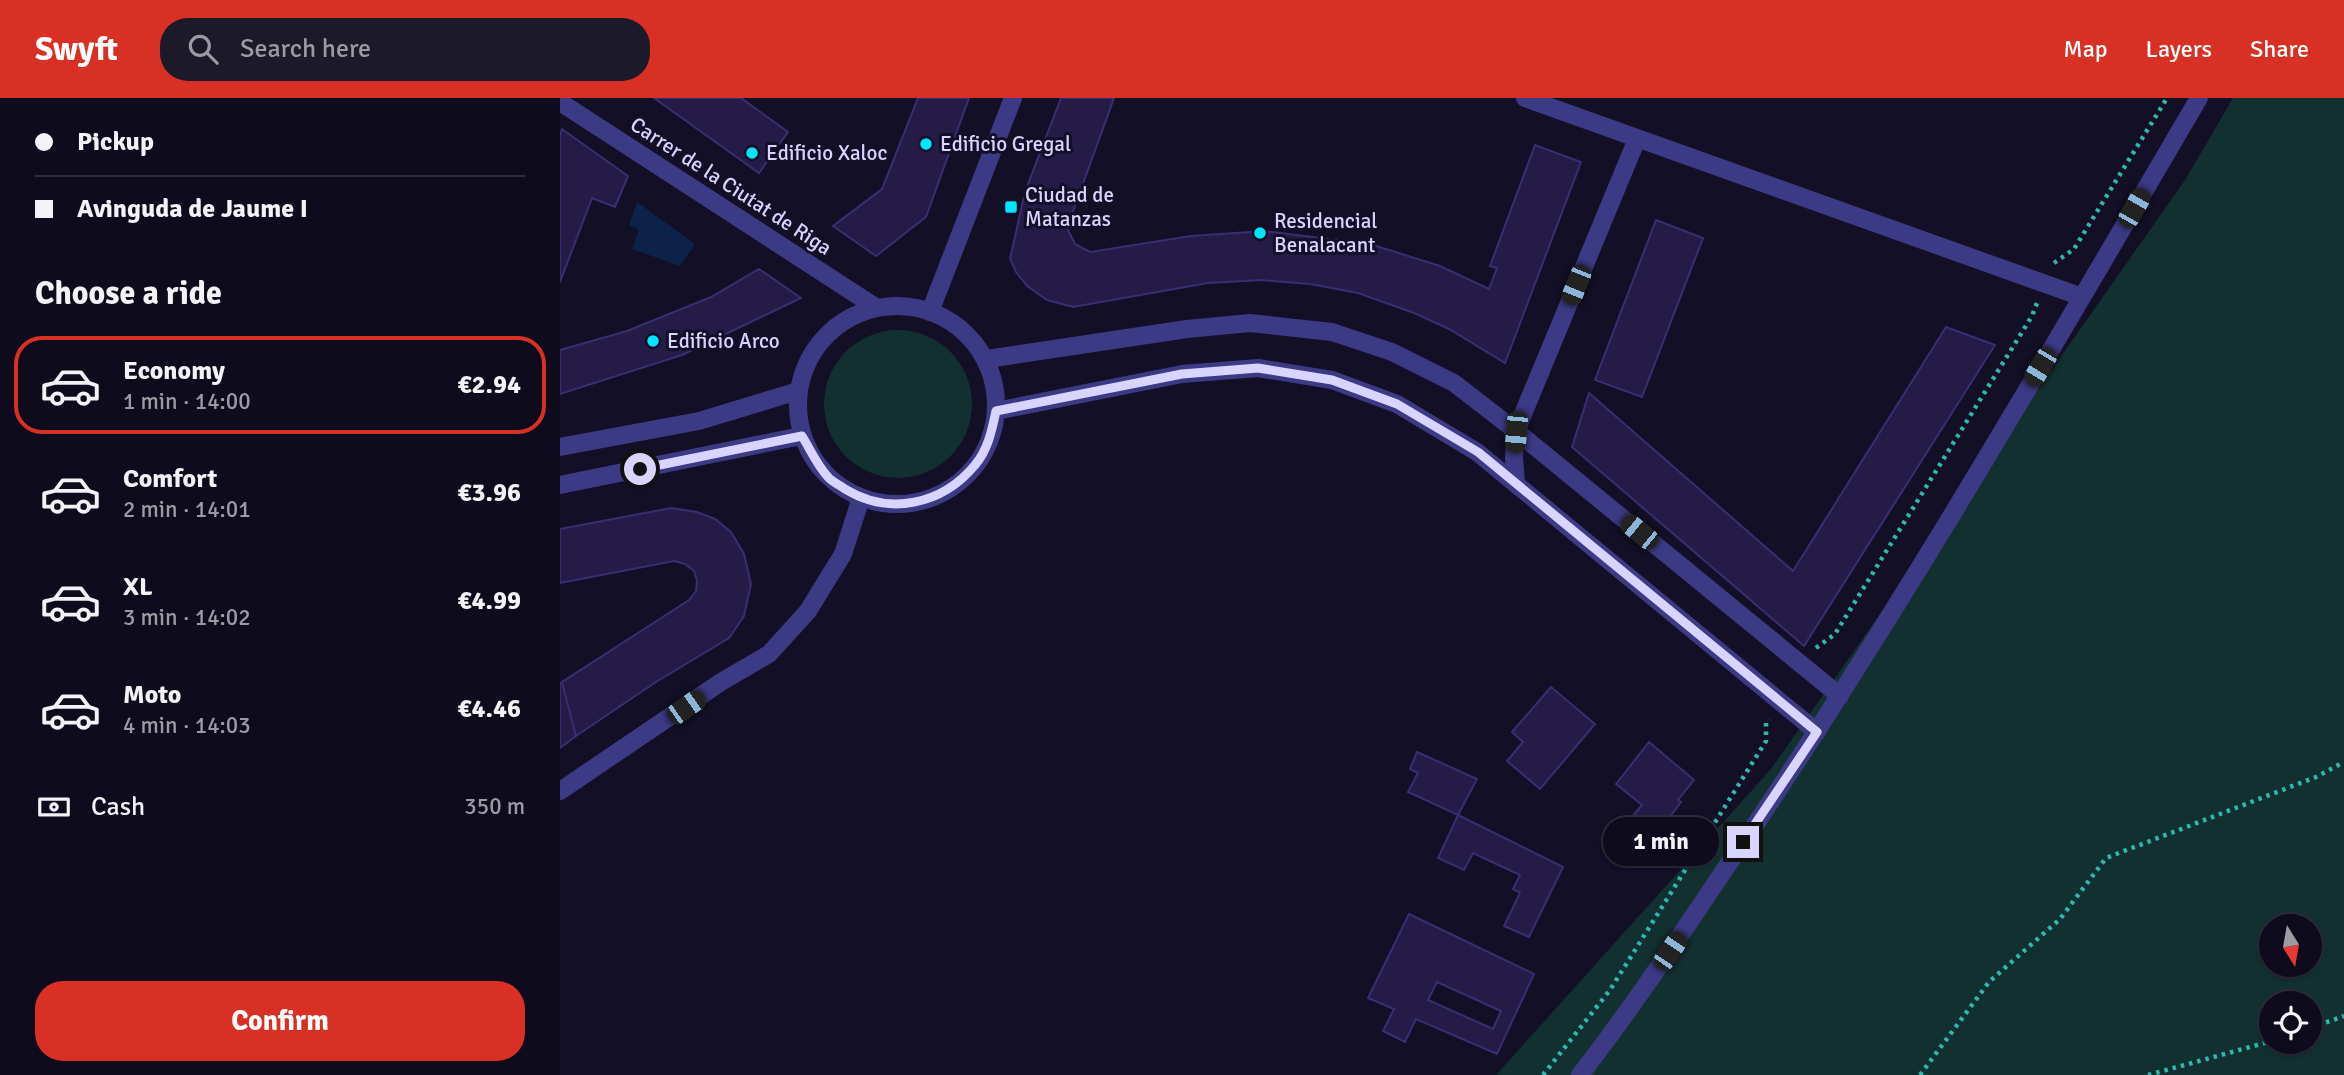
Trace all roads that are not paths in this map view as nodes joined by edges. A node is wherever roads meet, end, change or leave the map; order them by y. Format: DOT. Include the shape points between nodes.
graph roads {
  1 [pos="1013,98"];
  2 [pos="1525,98"];
  3 [pos="2199,98"];
  4 [pos="560,102"];
  5 [pos="1637,139"];
  6 [pos="2082,297"];
  7 [pos="877,308"];
  8 [pos="930,312"];
  9 [pos="987,359"];
  10 [pos="798,391"];
  11 [pos="996,411"];
  12 [pos="1516,432"];
  13 [pos="802,436"];
  14 [pos="560,447"];
  15 [pos="1516,483"];
  16 [pos="560,485"];
  17 [pos="861,498"];
  18 [pos="1840,696"];
  19 [pos="1817,732"];
  20 [pos="560,791"];
  21 [pos="1580,1075"];
  1 -- 8 [label="street"];
  2 -- 5 [label="street"];
  3 -- 6 [label="street"];
  4 -- 7 [label="street, Carrer de la Ciutat de Riga"];
  5 -- 6 [label="street"];
  5 -- 12 [label="street"];
  6 -- 18 [label="street"];
  7 -- 8 [label="street"];
  7 -- 10 [label="street" via="845,320 820,342 805,366"];
  8 -- 9 [label="street" via="956,326"];
  9 -- 11 [label="street"];
  9 -- 12 [label="street" via="1250,323 1332,332 1392,352 1454,383"];
  10 -- 13 [label="street"];
  10 -- 14 [label="street" via="699,421"];
  11 -- 15 [label="street" via="1182,374 1258,368 1332,380 1397,404 1478,452"];
  11 -- 17 [label="street" via="977,464 956,484 931,499 902,505"];
  12 -- 15 [label="street"];
  12 -- 18 [label="street"];
  13 -- 16 [label="street"];
  13 -- 17 [label="street" via="829,478"];
  15 -- 19 [label="street"];
  17 -- 20 [label="street" via="843,554 808,611 769,654"];
  18 -- 19 [label="street"];
  19 -- 21 [label="street" via="1625,1017"];
}
